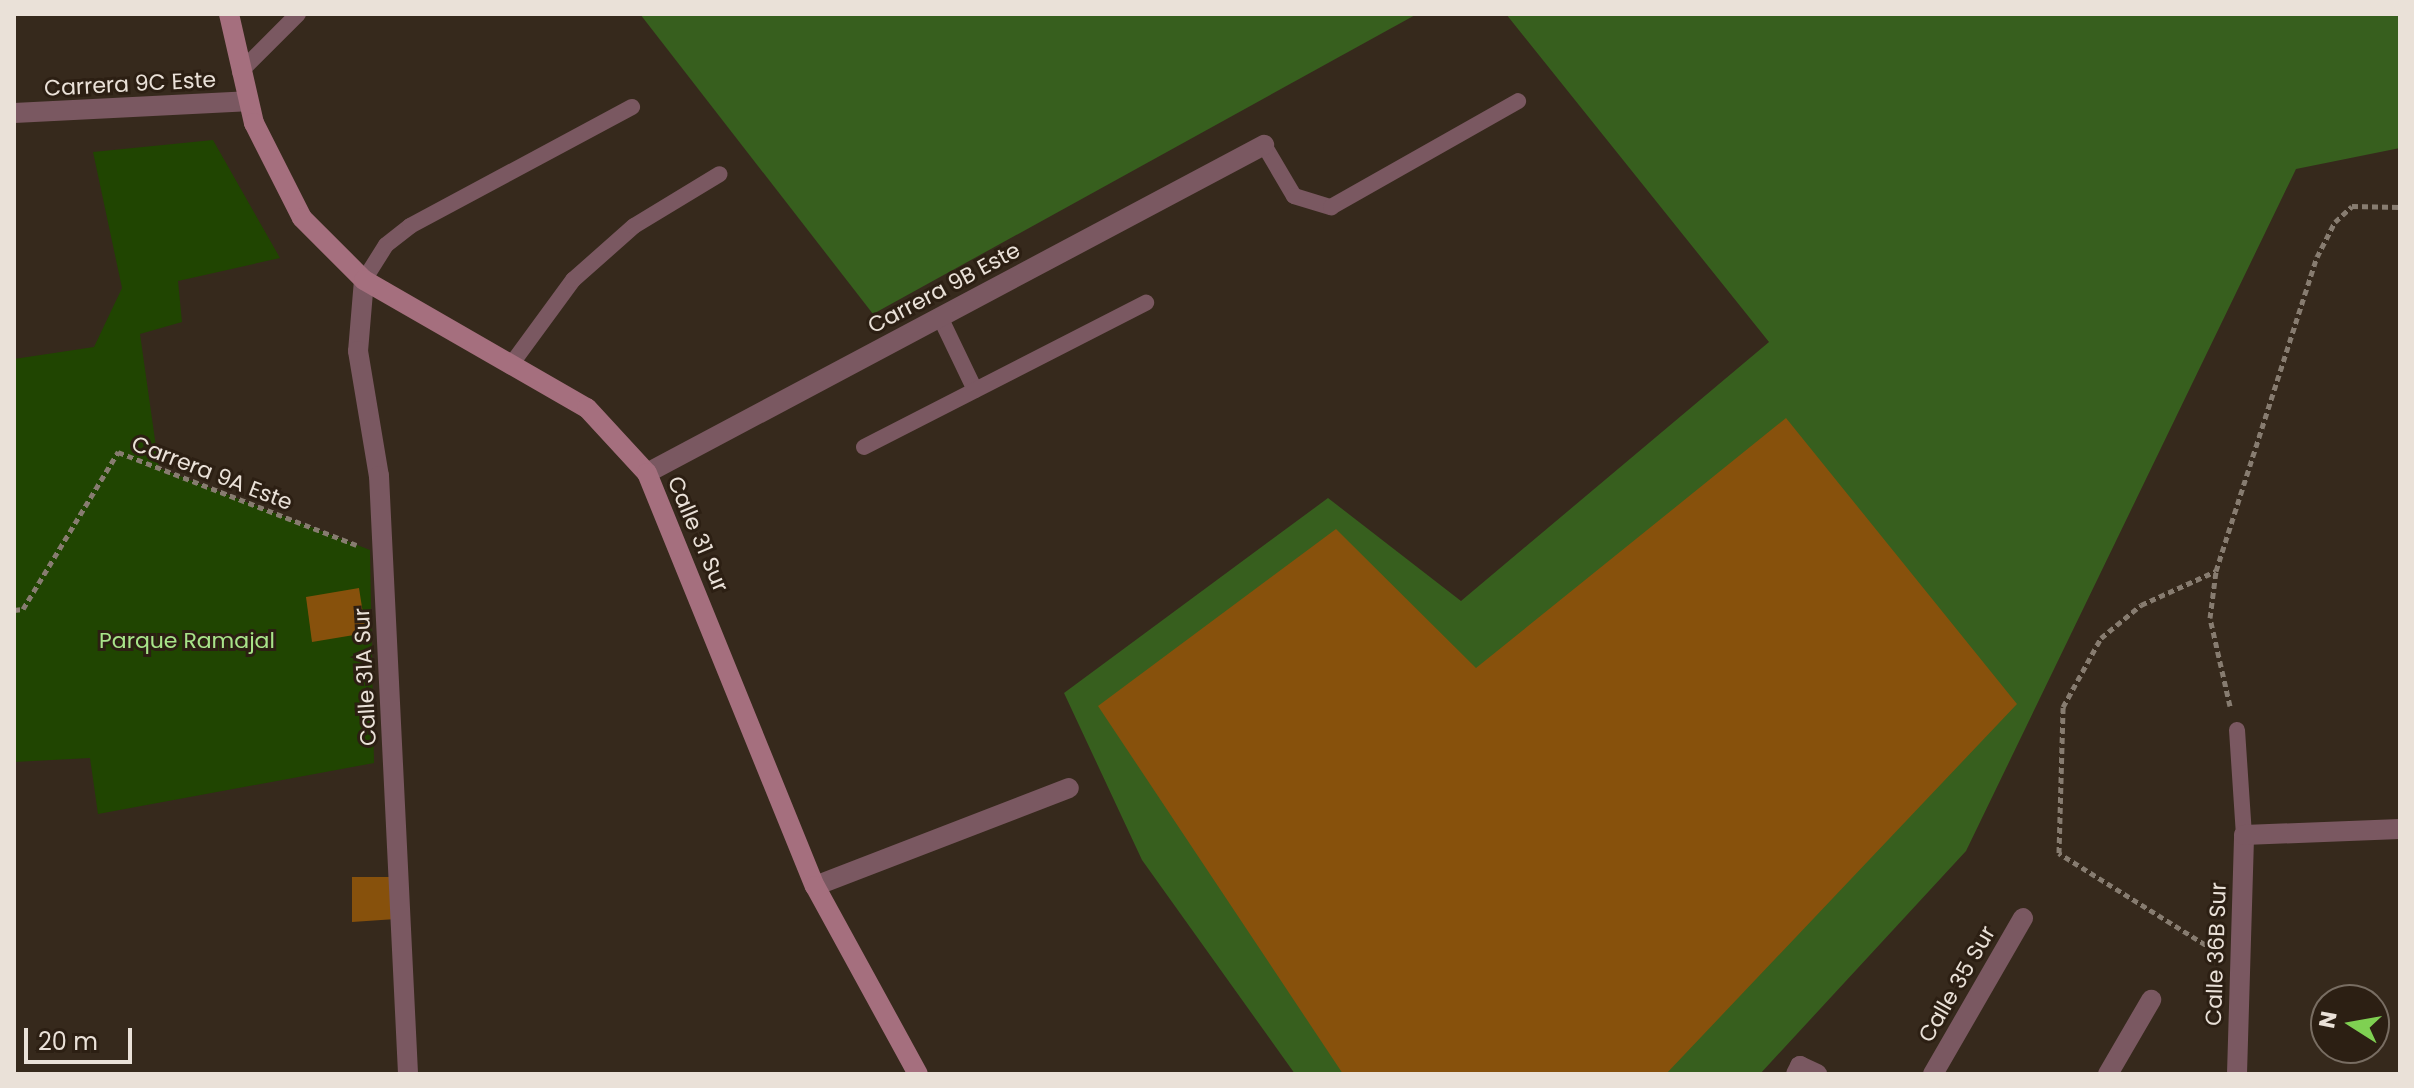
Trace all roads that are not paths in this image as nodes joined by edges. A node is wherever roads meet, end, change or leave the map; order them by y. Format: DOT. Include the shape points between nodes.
graph roads {
  1 [pos="229,14"];
  2 [pos="298,14"];
  3 [pos="240,72"];
  4 [pos="247,101"];
  5 [pos="1518,101"];
  6 [pos="632,107"];
  7 [pos="14,113"];
  8 [pos="1264,145"];
  9 [pos="720,174"];
  10 [pos="364,280"];
  11 [pos="1146,303"];
  12 [pos="940,317"];
  13 [pos="510,366"];
  14 [pos="975,390"];
  15 [pos="864,447"];
  16 [pos="647,473"];
  17 [pos="2237,730"];
  18 [pos="1069,788"];
  19 [pos="2400,829"];
  20 [pos="2244,835"];
  21 [pos="815,886"];
  22 [pos="2023,918"];
  23 [pos="2151,1000"];
  24 [pos="408,1074"];
  25 [pos="918,1074"];
  26 [pos="1933,1074"];
  27 [pos="2108,1074"];
  28 [pos="2237,1074"];
  1 -- 3 [label="main road, Calle 31 Sur"];
  2 -- 3 [label="lane"];
  3 -- 4 [label="main road, Calle 31 Sur"];
  4 -- 7 [label="street, Carrera 9C Este"];
  4 -- 10 [label="main road, Calle 31 Sur" via="302,218"];
  5 -- 8 [label="lane" via="1331,207 1294,196"];
  6 -- 10 [label="lane" via="410,226 386,245"];
  8 -- 12 [label="street, Carrera 9B Este"];
  9 -- 13 [label="lane" via="634,226 573,280"];
  10 -- 13 [label="main road, Calle 31 Sur"];
  10 -- 24 [label="street, Calle 31A Sur" via="358,351 379,476"];
  11 -- 14 [label="lane"];
  12 -- 14 [label="lane"];
  12 -- 16 [label="street, Carrera 9B Este"];
  13 -- 16 [label="main road, Calle 31 Sur" via="587,408"];
  14 -- 15 [label="lane"];
  16 -- 21 [label="main road, Calle 31 Sur"];
  17 -- 20 [label="lane"];
  18 -- 21 [label="street"];
  19 -- 20 [label="street"];
  20 -- 28 [label="street, Calle 36B Sur"];
  21 -- 25 [label="main road, Calle 31 Sur"];
  22 -- 26 [label="street, Calle 35 Sur"];
  23 -- 27 [label="street"];
}
